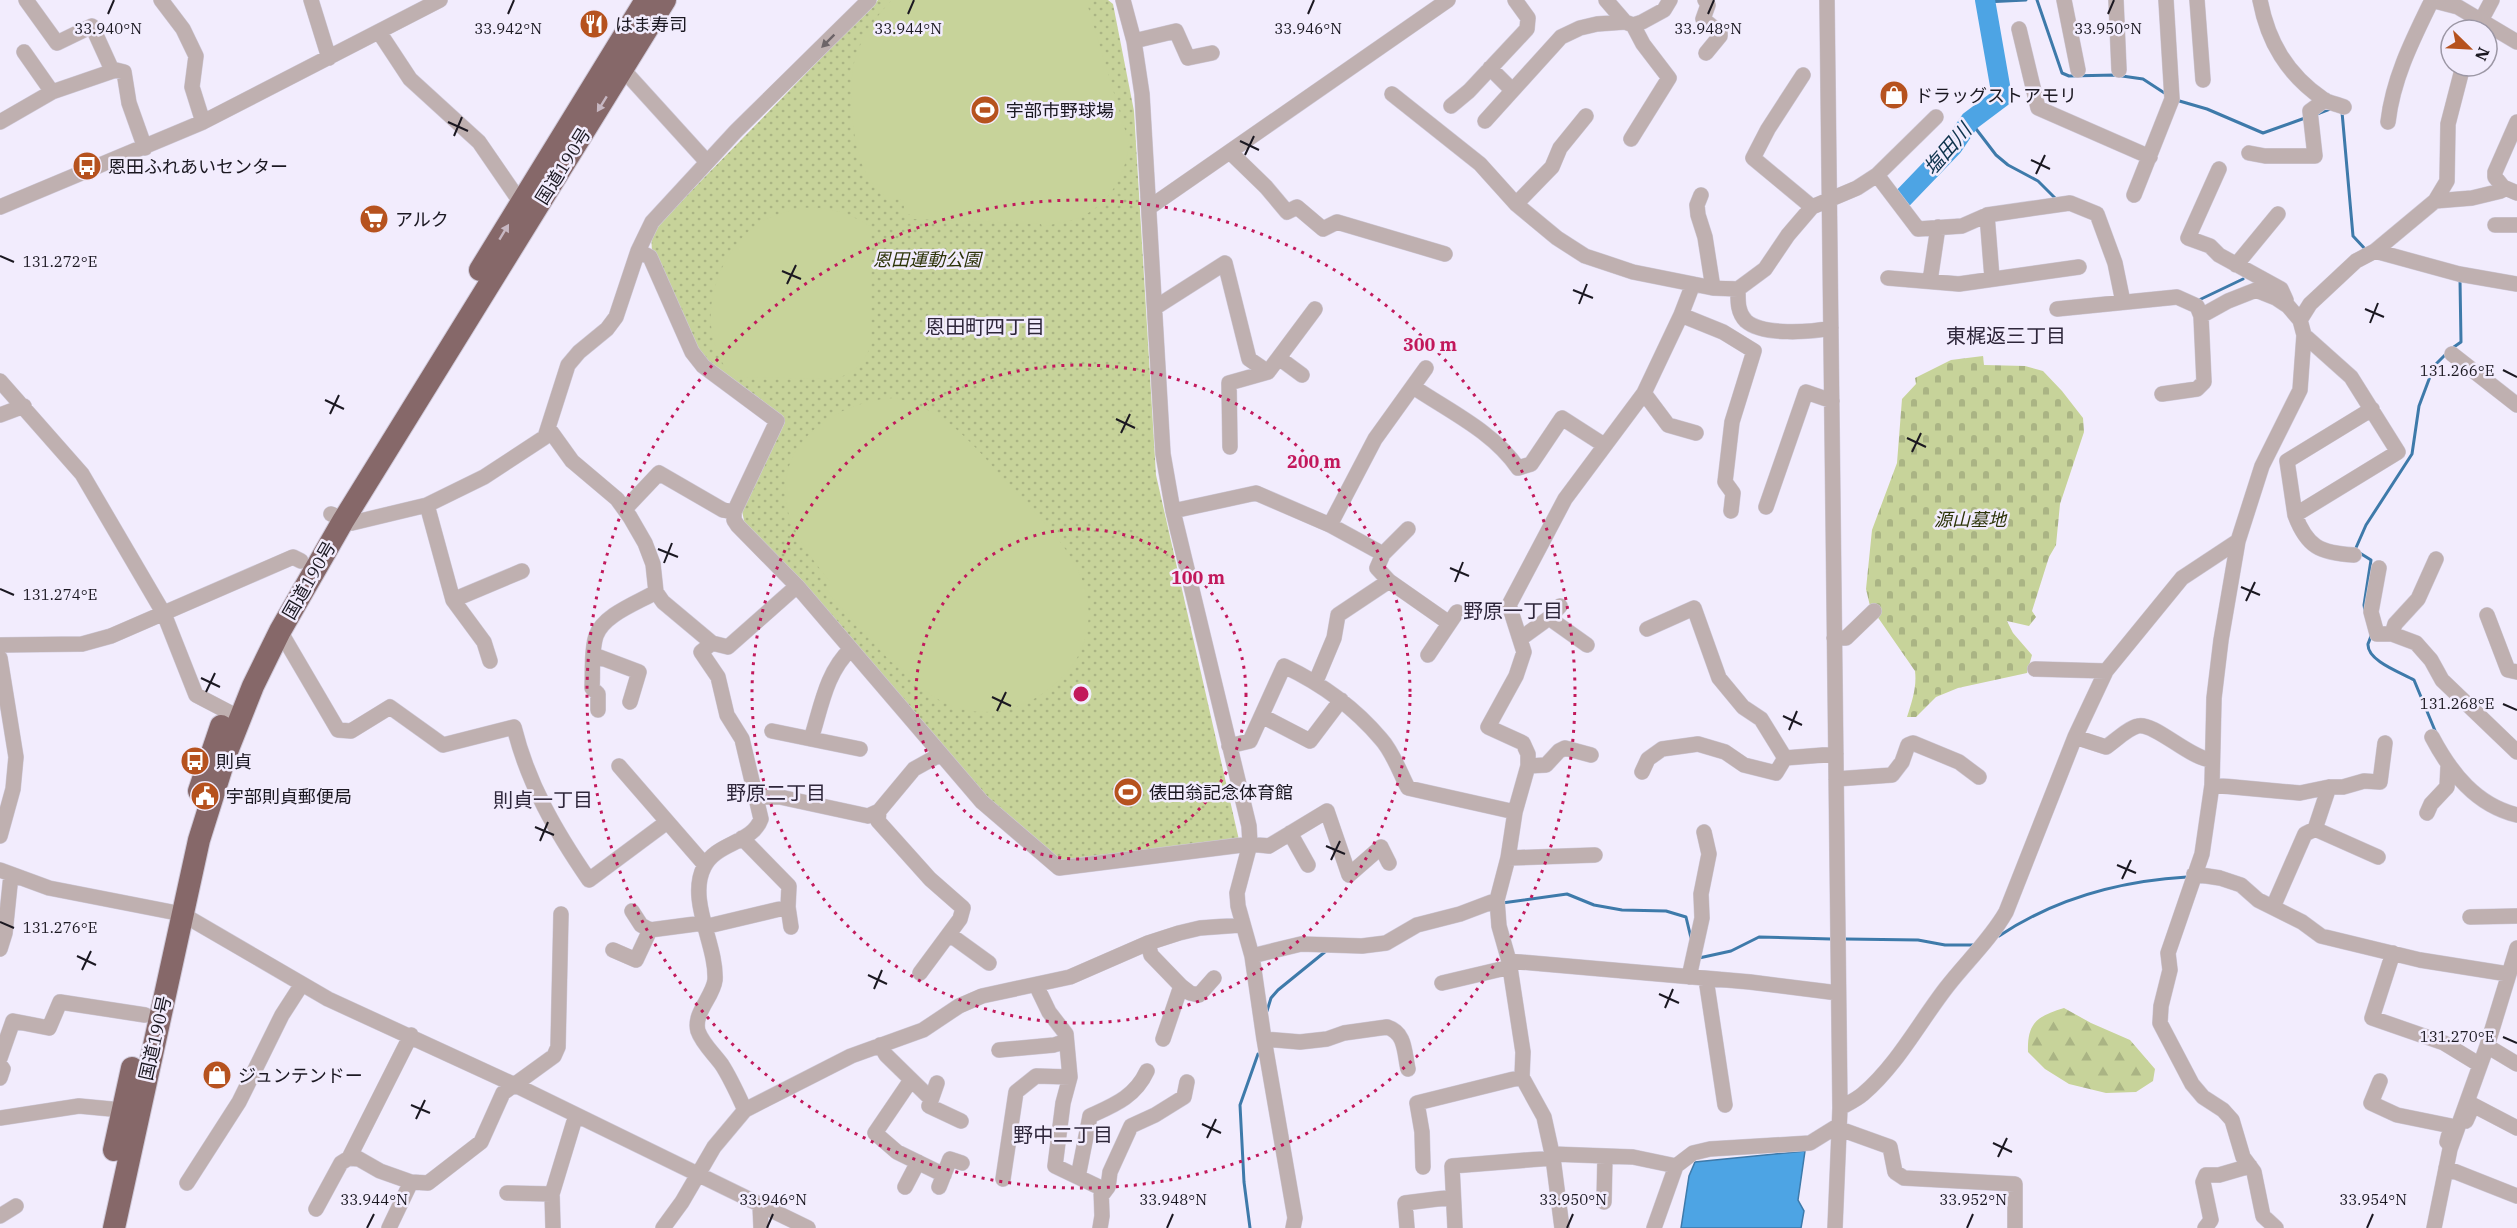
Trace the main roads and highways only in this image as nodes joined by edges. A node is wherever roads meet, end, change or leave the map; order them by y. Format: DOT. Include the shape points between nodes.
graph roads {
  1 [pos="646,0"];
  2 [pos="665,0"];
  3 [pos="617,63"];
  4 [pos="337,517"];
  5 [pos="233,715"];
  6 [pos="175,912"];
  7 [pos="99,1228"];
  8 [pos="114,1228"];
  1 -- 3 [label="highway, 国道190号"];
  2 -- 3 [label="highway, 国道190号"];
  3 -- 4 [label="highway, 国道190号, one-way"];
  4 -- 3 [label="highway, 国道190号, one-way" via="521,203"];
  4 -- 5 [label="highway, 国道190号"];
  4 -- 5 [label="highway, 国道190号" via="302,561 262,633"];
  5 -- 6 [label="highway, 国道190号"];
  6 -- 7 [label="highway, 国道190号" via="122,1110"];
  6 -- 8 [label="highway, 国道190号"];
}
